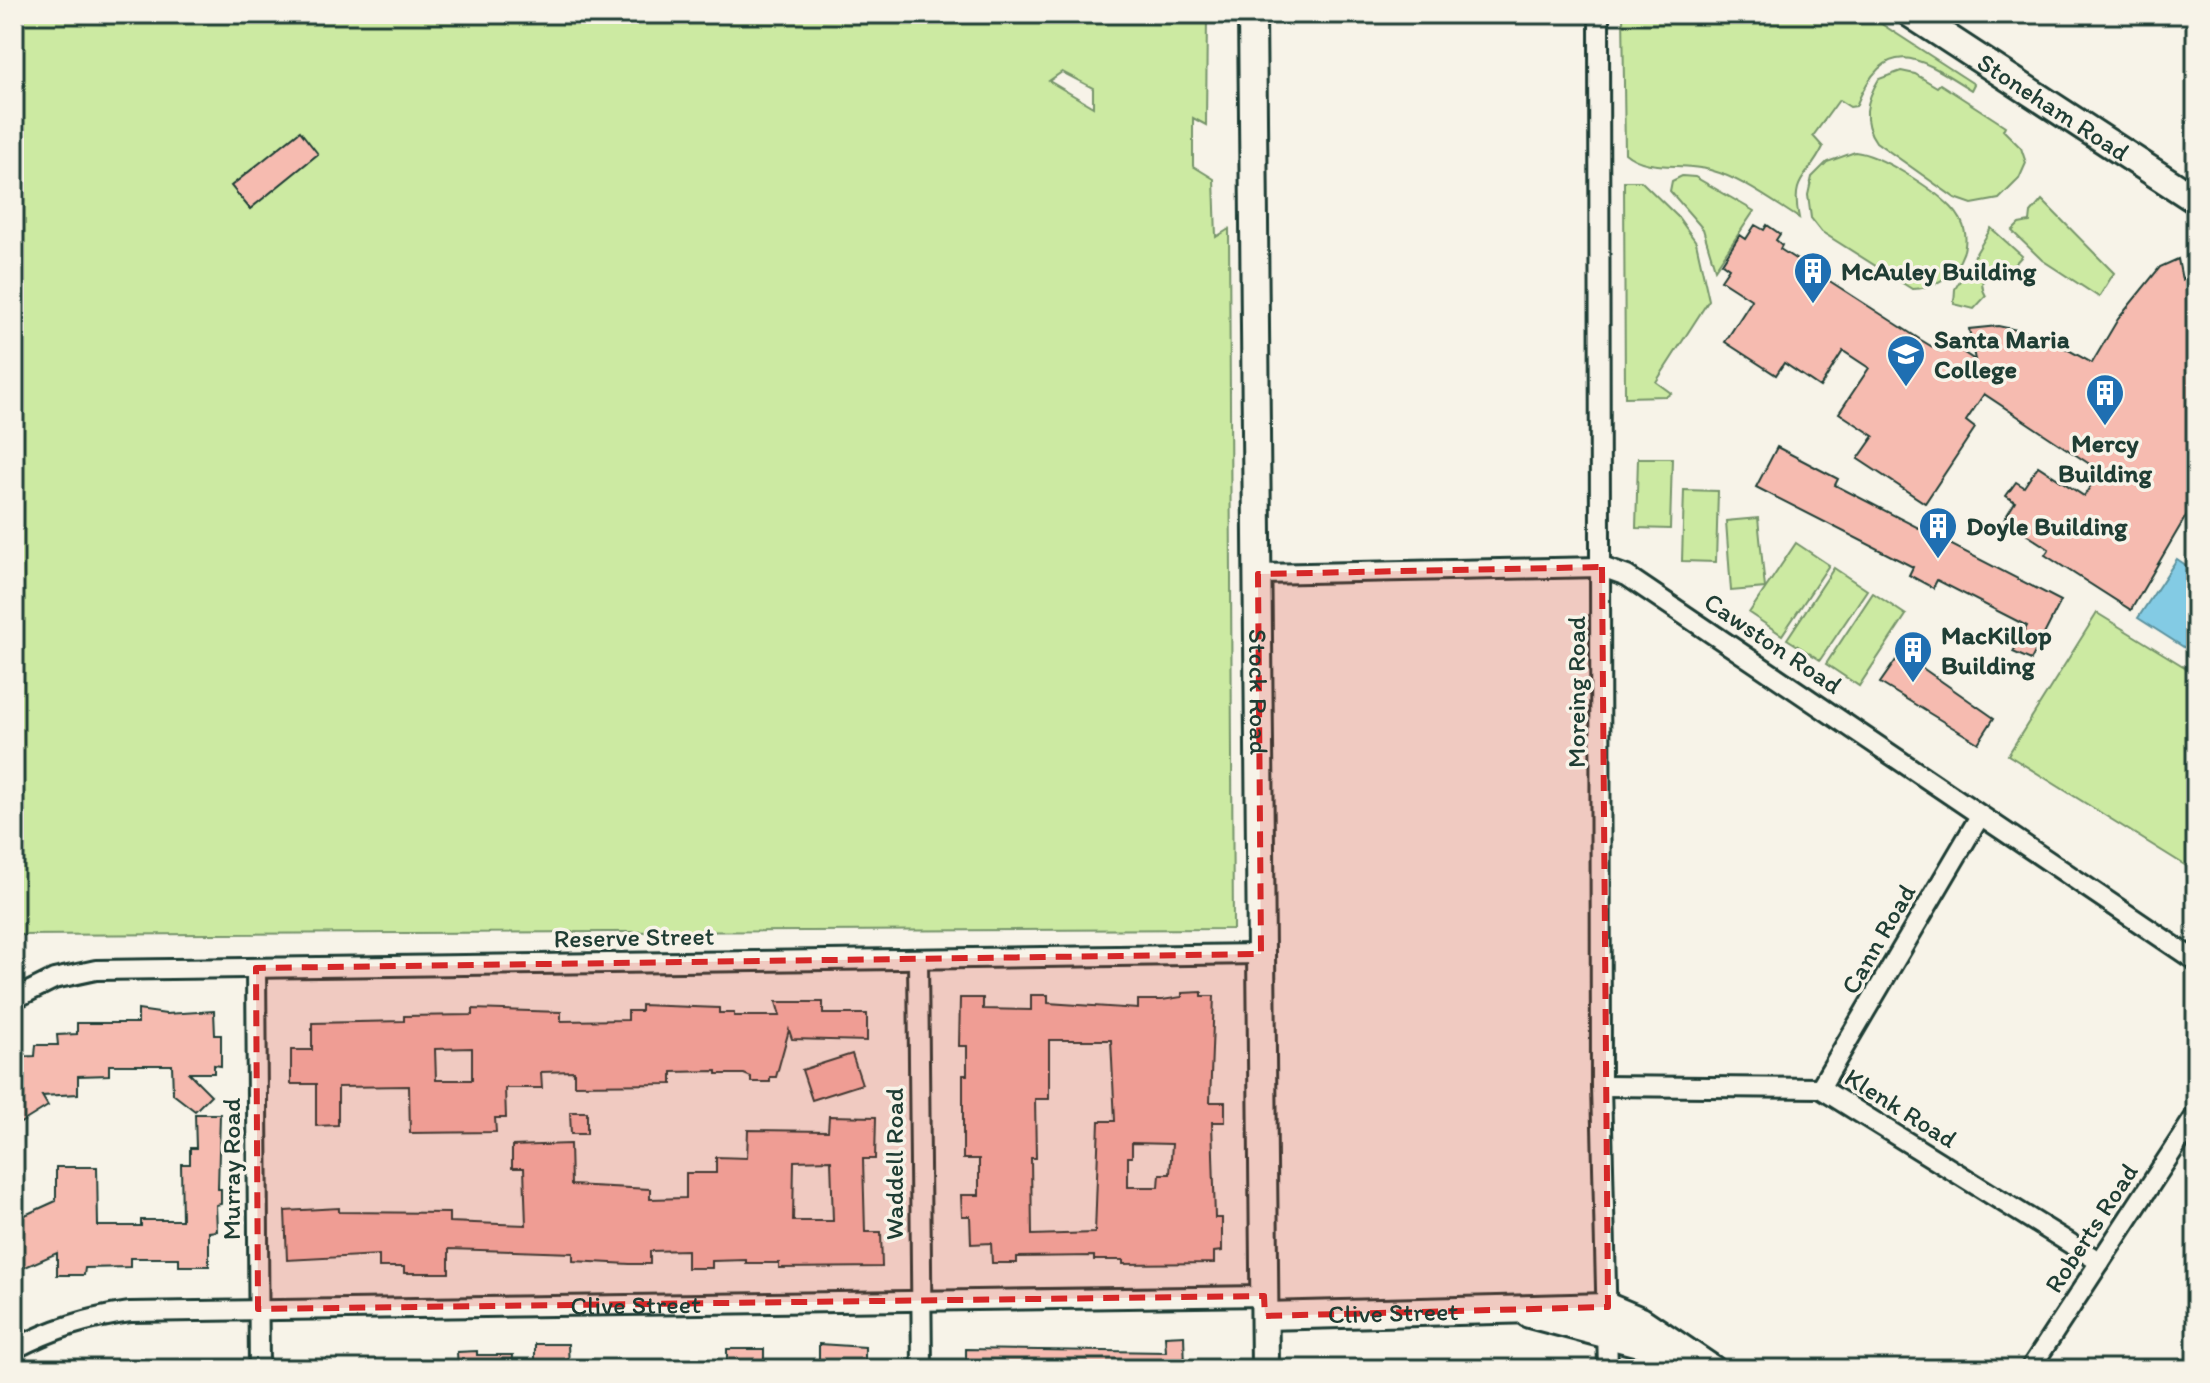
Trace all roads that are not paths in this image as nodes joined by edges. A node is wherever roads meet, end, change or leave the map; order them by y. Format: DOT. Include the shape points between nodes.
graph roads {
  1 [pos="1252,14"];
  2 [pos="1599,14"];
  3 [pos="1911,14"];
  4 [pos="2196,200"];
  5 [pos="1602,567"];
  6 [pos="1258,574"];
  7 [pos="1980,816"];
  8 [pos="1261,954"];
  9 [pos="918,959"];
  10 [pos="2196,961"];
  11 [pos="256,968"];
  12 [pos="14,999"];
  13 [pos="1601,1086"];
  14 [pos="1820,1088"];
  15 [pos="2196,1115"];
  16 [pos="2100,1262"];
  17 [pos="921,1302"];
  18 [pos="1264,1306"];
  19 [pos="1608,1307"];
  20 [pos="258,1309"];
  21 [pos="1522,1312"];
  22 [pos="1608,1337"];
  23 [pos="14,1349"];
  24 [pos="259,1369"];
  25 [pos="922,1369"];
  26 [pos="1265,1369"];
  27 [pos="1608,1369"];
  28 [pos="1686,1369"];
  29 [pos="1712,1369"];
  30 [pos="2030,1369"];
  1 -- 6 [label="street, Stock Road"];
  2 -- 5 [label="street, Moreing Road"];
  3 -- 4 [label="street, Stoneham Road"];
  5 -- 6 [label="street, Cawston Road"];
  5 -- 7 [label="street, Cawston Road" via="1627,576"];
  5 -- 13 [label="street, Moreing Road"];
  6 -- 8 [label="street, Stock Road"];
  7 -- 10 [label="street, Cawston Road"];
  7 -- 14 [label="street, Cann Road"];
  8 -- 9 [label="street, Reserve Street"];
  8 -- 18 [label="street, Stock Road"];
  9 -- 11 [label="street, Reserve Street"];
  9 -- 17 [label="street, Waddell Road"];
  11 -- 12 [label="street, Reserve Street" via="96,970 54,979"];
  11 -- 20 [label="street, Murray Road"];
  13 -- 14 [label="street, Klenk Road"];
  13 -- 19 [label="street, Moreing Road"];
  14 -- 16 [label="street, Klenk Road"];
  15 -- 16 [label="street, Roberts Road"];
  16 -- 30 [label="street, Roberts Road"];
  17 -- 18 [label="street, Clive Street"];
  17 -- 20 [label="street, Clive Street"];
  17 -- 25 [label="street, Waddell Road"];
  18 -- 21 [label="street, Clive Street"];
  18 -- 26 [label="street, Stock Road"];
  19 -- 21 [label="street, Clive Street"];
  19 -- 22 [label="street, Moreing Road"];
  19 -- 29 [label="street" via="1641,1321"];
  20 -- 23 [label="street, Clive Street" via="88,1318"];
  20 -- 24 [label="street, Murray Road"];
  21 -- 22 [label="street, Clive Street"];
  22 -- 27 [label="street, Moreing Road"];
  22 -- 28 [label="street, Clive Street" via="1650,1346"];
}
